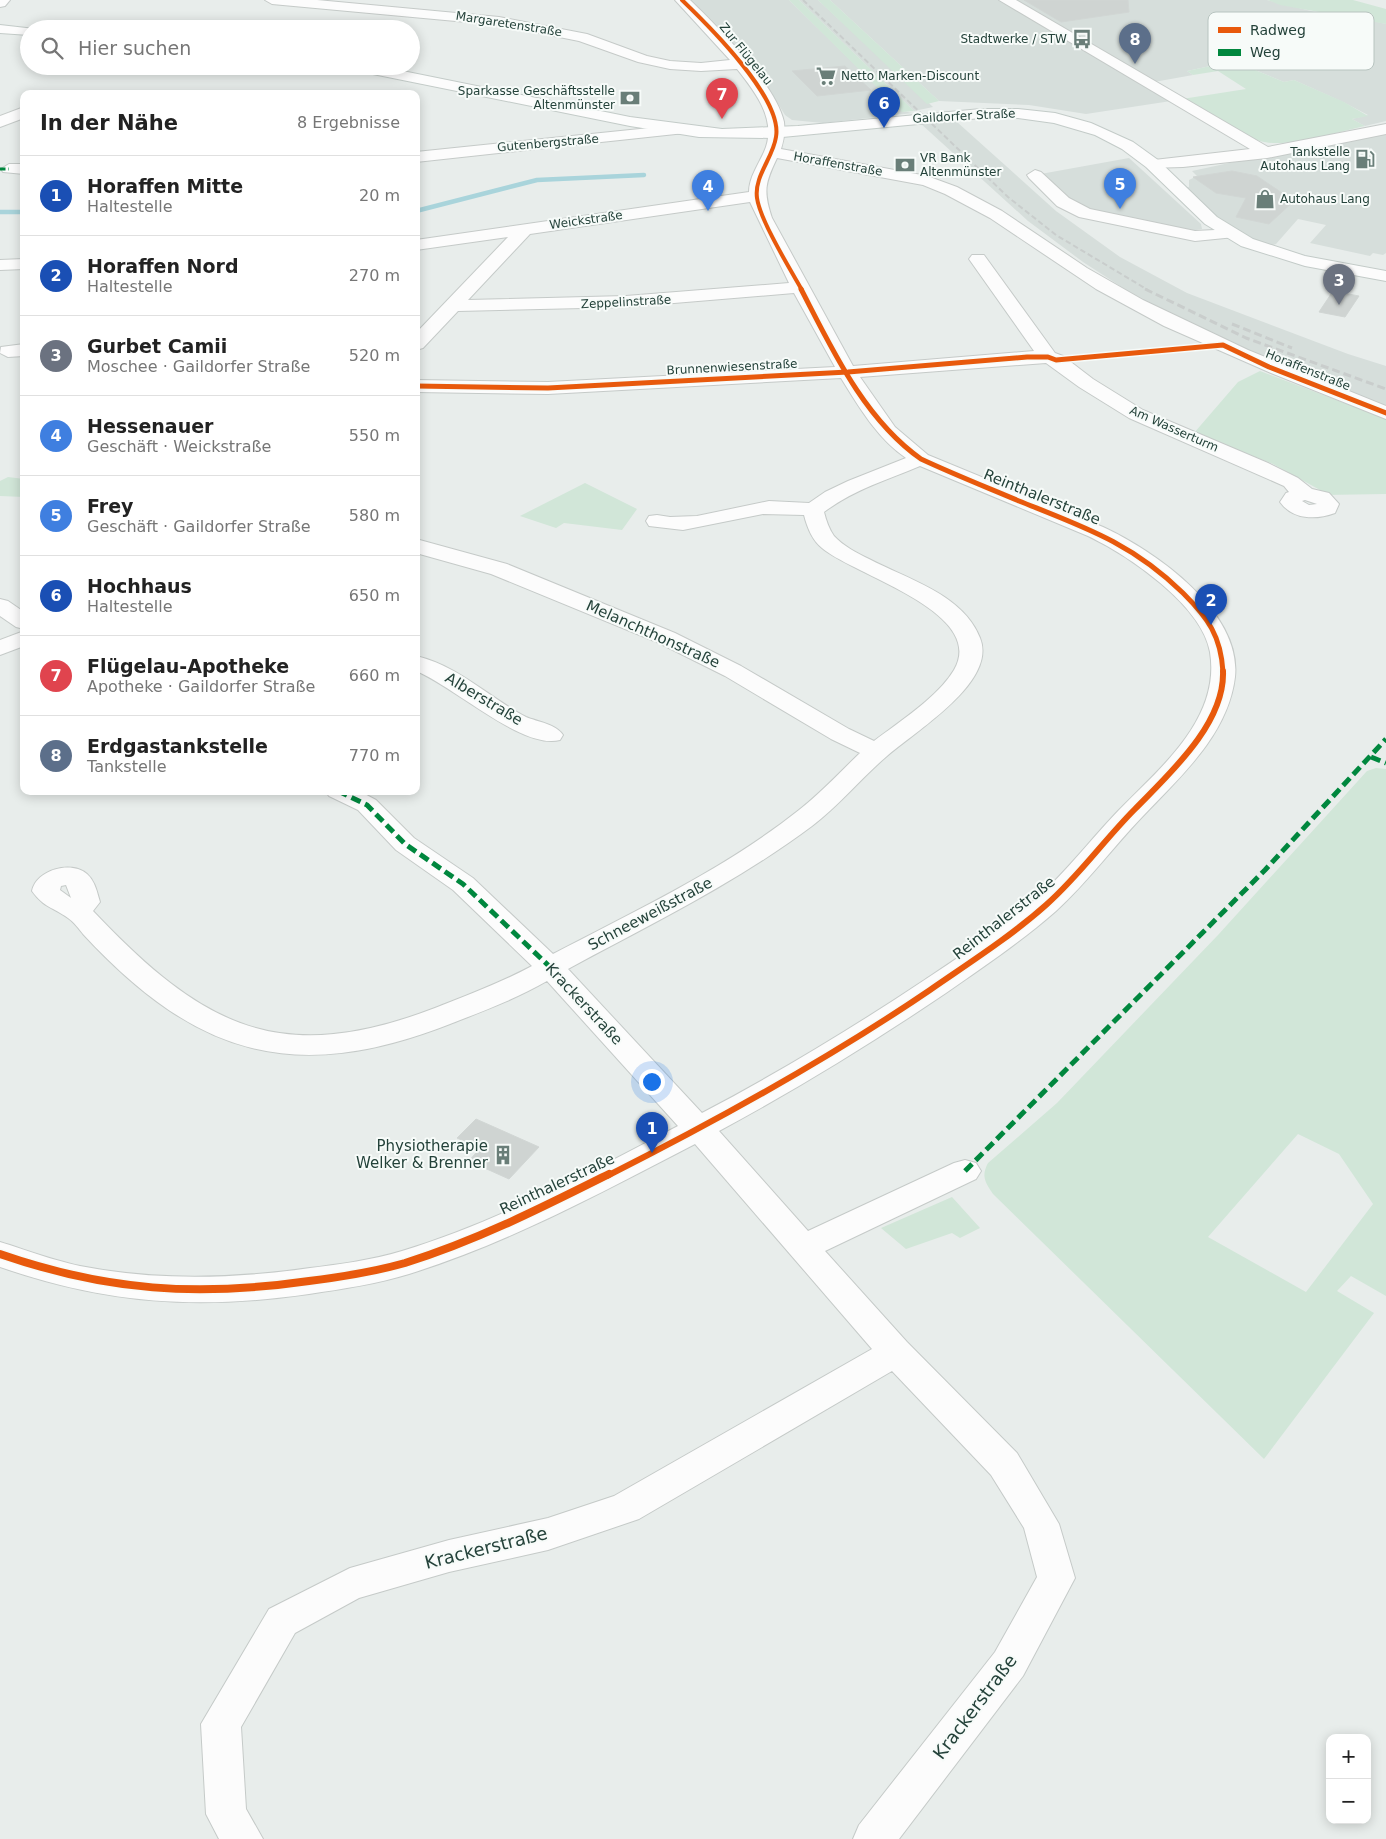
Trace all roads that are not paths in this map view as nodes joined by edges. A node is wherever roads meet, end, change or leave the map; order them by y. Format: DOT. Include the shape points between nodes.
graph roads {
  1 [pos="3,0"];
  2 [pos="272,0"];
  3 [pos="682,0"];
  4 [pos="1006,0"];
  5 [pos="0,3"];
  6 [pos="0,29"];
  7 [pos="20,30"];
  8 [pos="740,64"];
  9 [pos="399,75"];
  10 [pos="20,114"];
  11 [pos="0,122"];
  12 [pos="1383,129"];
  13 [pos="679,130"];
  14 [pos="778,132"];
  15 [pos="773,152"];
  16 [pos="1267,153"];
  17 [pos="420,157"];
  18 [pos="1159,170"];
  19 [pos="1035,175"];
  20 [pos="757,196"];
  21 [pos="525,229"];
  22 [pos="1229,233"];
  23 [pos="420,244"];
  24 [pos="978,259"];
  25 [pos="20,264"];
  26 [pos="0,265"];
  27 [pos="1386,276"];
  28 [pos="799,287"];
  29 [pos="452,305"];
  30 [pos="420,340"];
  31 [pos="1048,357"];
  32 [pos="848,372"];
  33 [pos="420,386"];
  34 [pos="1386,413"];
  35 [pos="921,459"];
  36 [pos="1305,494"];
  37 [pos="813,510"];
  38 [pos="657,521"];
  39 [pos="420,547"];
  40 [pos="0,606"];
  41 [pos="20,619"];
  42 [pos="20,640"];
  43 [pos="0,648"];
  44 [pos="420,665"];
  45 [pos="551,735"];
  46 [pos="876,751"];
  47 [pos="346,795"];
  48 [pos="78,912"];
  49 [pos="550,966"];
  50 [pos="699,1129"];
  51 [pos="966,1171"];
  52 [pos="805,1246"];
  53 [pos="0,1254"];
  54 [pos="895,1352"];
  55 [pos="242,1839"];
  56 [pos="874,1839"];
  1 -- 5 [label="street"];
  2 -- 8 [label="street, Margaretenstraße" via="499,20 582,37 670,65"];
  3 -- 8 [label="street, Zur Flügelau" via="710,27"];
  4 -- 16 [label="street"];
  6 -- 7 [label="street"];
  8 -- 14 [label="street, Zur Flügelau" via="765,96"];
  9 -- 13 [label="street, Gaildorfer Straße"];
  10 -- 11 [label="street"];
  12 -- 16 [label="street"];
  13 -- 14 [label="street, Gaildorfer Straße" via="746,134"];
  13 -- 17 [label="street, Gutenbergstraße"];
  14 -- 15 [label="street"];
  14 -- 18 [label="street, Gaildorfer Straße" via="934,116 1027,114 1073,122 1111,135 1133,147"];
  15 -- 20 [label="street" via="758,183"];
  15 -- 34 [label="street, Horaffenstraße" via="949,188 996,213 1103,285 1164,318 1269,367"];
  16 -- 18 [label="street" via="1228,164"];
  18 -- 22 [label="street, Gaildorfer Straße" via="1198,211"];
  19 -- 22 [label="street" via="1063,202 1085,213 1195,236"];
  20 -- 21 [label="street, Weickstraße"];
  20 -- 28 [label="street, Reinthalerstraße" via="764,218"];
  21 -- 23 [label="street, Weickstraße"];
  21 -- 29 [label="street"];
  22 -- 27 [label="street, Gaildorfer Straße" via="1281,254"];
  24 -- 31 [label="street, Am Wasserturm"];
  25 -- 26 [label="street"];
  28 -- 29 [label="street, Zeppelinstraße" via="616,304 536,307"];
  28 -- 32 [label="street, Reinthalerstraße"];
  29 -- 30 [label="street"];
  31 -- 32 [label="street, Brunnenwiesenstraße"];
  31 -- 36 [label="street, Am Wasserturm" via="1138,415 1261,467 1291,482"];
  32 -- 33 [label="street, Brunnenwiesenstraße" via="548,388"];
  32 -- 35 [label="street, Reinthalerstraße" via="886,432 902,448"];
  35 -- 37 [label="street" via="847,488"];
  35 -- 50 [label="street, Reinthalerstraße" via="1110,538 1144,559 1174,584 1211,625 1222,653 1217,702 1201,735 1167,778 1123,821 1061,891 985,952 852,1043"];
  37 -- 38 [label="street" via="763,508 688,524 669,525"];
  37 -- 46 [label="street, Schneeweißstraße" via="817,526 828,543 848,557 932,598 964,629 970,644 969,666 943,697"];
  39 -- 46 [label="street, Melanchthonstraße" via="500,569 668,638 734,671 840,734"];
  40 -- 41 [label="street"];
  42 -- 43 [label="street"];
  44 -- 45 [label="street, Alberstraße" via="465,687 490,707"];
  46 -- 49 [label="street, Schneeweißstraße" via="812,814 735,867 664,909"];
  47 -- 49 [label="street, Krackerstraße" via="367,805 405,844 463,884"];
  48 -- 49 [label="street, Schneeweißstraße" via="116,954 189,1013 246,1036 292,1044 346,1044 432,1021 514,988"];
  49 -- 50 [label="street, Krackerstraße"];
  50 -- 52 [label="street, Krackerstraße"];
  50 -- 53 [label="street, Reinthalerstraße" via="566,1196 457,1244 406,1262 357,1274 277,1287 209,1292 146,1290 82,1280"];
  51 -- 52 [label="street"];
  52 -- 54 [label="street, Krackerstraße"];
  54 -- 55 [label="street, Krackerstraße" via="626,1508 548,1534 449,1556 350,1584 282,1622 221,1724 226,1814"];
  54 -- 56 [label="street, Krackerstraße" via="1004,1464 1041,1524 1056,1578 1009,1664"];
}
